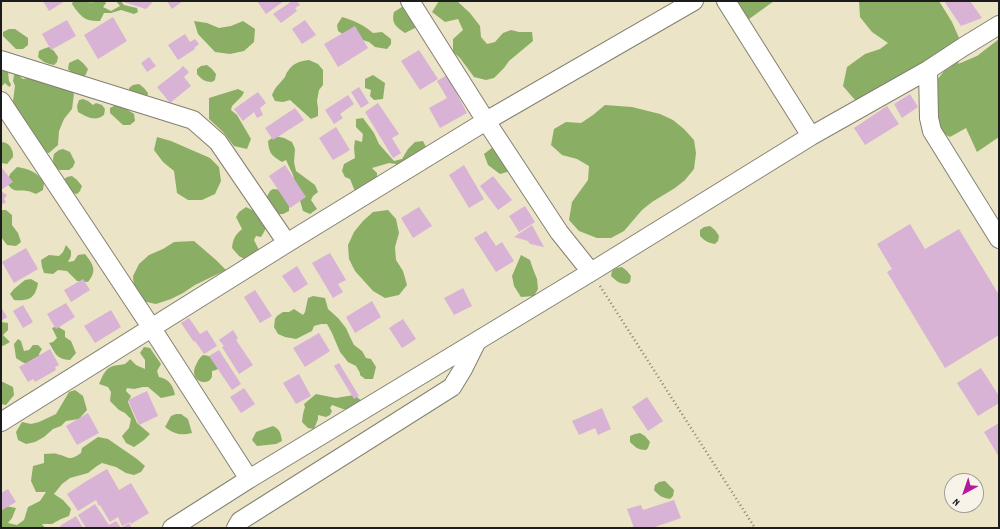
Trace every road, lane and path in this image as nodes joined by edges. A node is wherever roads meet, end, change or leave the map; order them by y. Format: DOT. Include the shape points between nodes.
graph roads {
  1 [pos="410,1"];
  2 [pos="694,1"];
  3 [pos="726,1"];
  4 [pos="999,25"];
  5 [pos="1,60"];
  6 [pos="928,70"];
  7 [pos="1,101"];
  8 [pos="486,121"];
  9 [pos="811,136"];
  10 [pos="999,239"];
  11 [pos="287,243"];
  12 [pos="591,272"];
  13 [pos="151,327"];
  14 [pos="478,340"];
  15 [pos="1,422"];
  16 [pos="250,479"];
  17 [pos="172,528"];
  18 [pos="236,528"];
  19 [pos="756,528"];
  1 -- 8 [label="street"];
  2 -- 8 [label="street"];
  3 -- 9 [label="street"];
  4 -- 6 [label="street"];
  5 -- 11 [label="street" via="193,120 218,142"];
  6 -- 9 [label="street"];
  6 -- 10 [label="street" via="929,118 932,131"];
  7 -- 13 [label="street"];
  8 -- 11 [label="street"];
  8 -- 12 [label="street" via="559,232"];
  9 -- 12 [label="street"];
  11 -- 13 [label="street"];
  12 -- 14 [label="street"];
  12 -- 19 [label="path"];
  13 -- 15 [label="street"];
  13 -- 16 [label="street"];
  14 -- 16 [label="street"];
  14 -- 18 [label="street" via="452,387 240,521"];
  16 -- 17 [label="street"];
}
